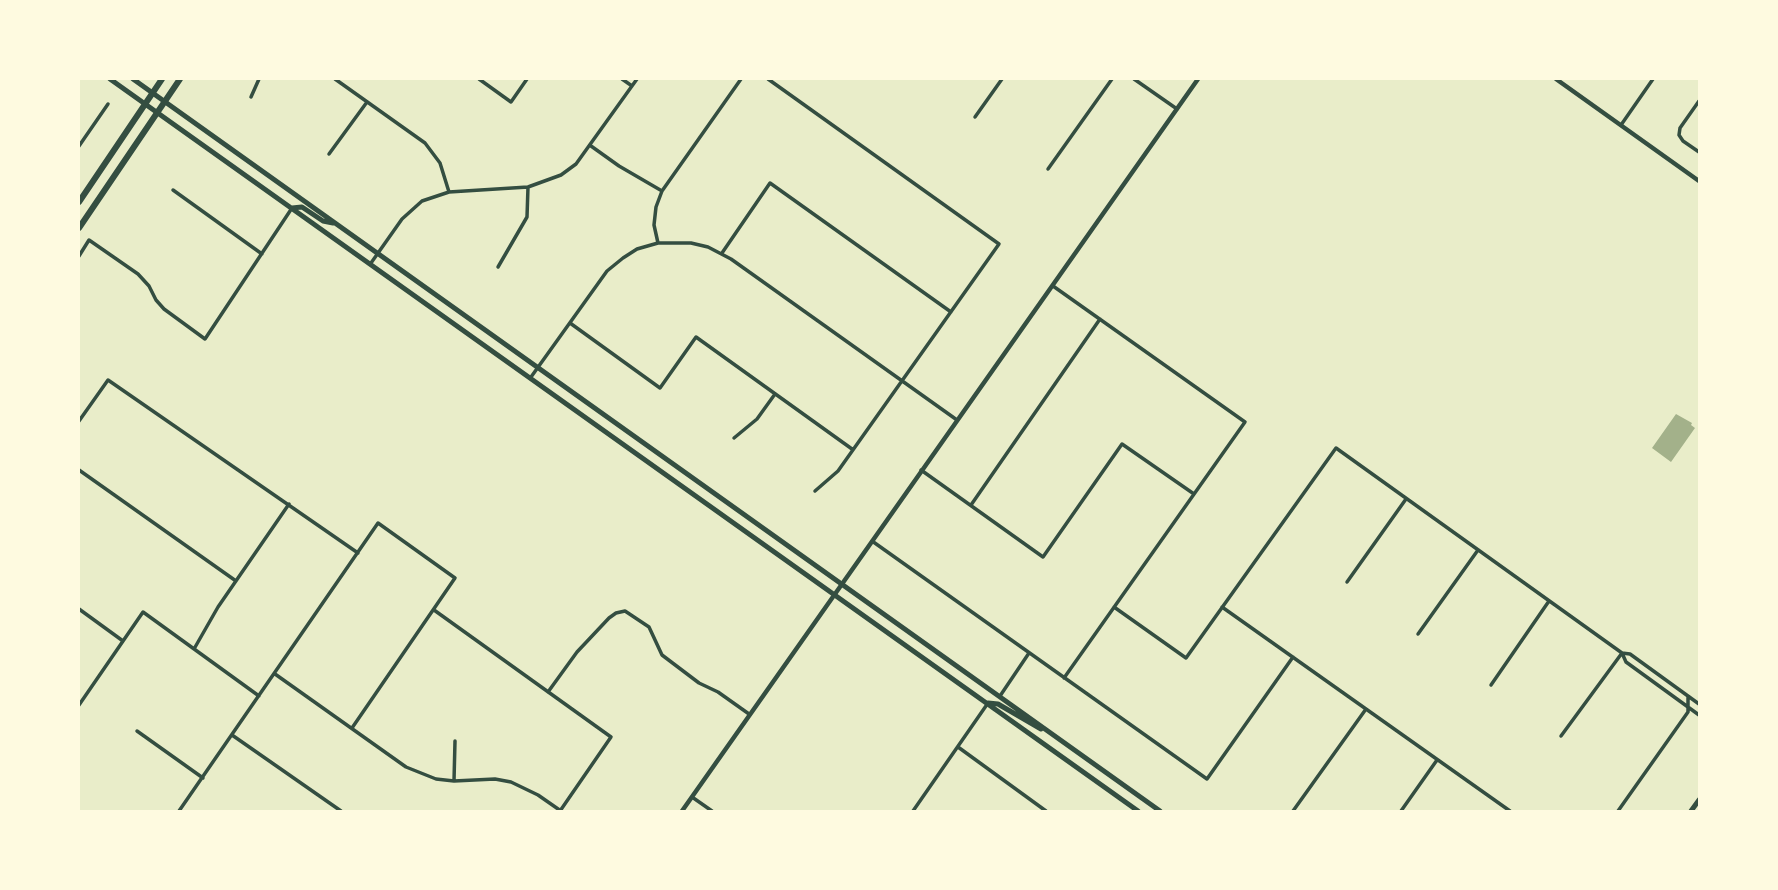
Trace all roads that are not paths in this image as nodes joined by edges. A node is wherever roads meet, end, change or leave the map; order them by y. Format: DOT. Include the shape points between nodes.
graph roads {
  1 [pos="110,79"];
  2 [pos="133,79"];
  3 [pos="162,79"];
  4 [pos="180,79"];
  5 [pos="259,79"];
  6 [pos="335,79"];
  7 [pos="478,79"];
  8 [pos="527,79"];
  9 [pos="622,79"];
  10 [pos="638,79"];
  11 [pos="741,79"];
  12 [pos="768,79"];
  13 [pos="1002,79"];
  14 [pos="1112,79"];
  15 [pos="1134,79"];
  16 [pos="1198,79"];
  17 [pos="1556,79"];
  18 [pos="1653,79"];
  19 [pos="632,86"];
  20 [pos="152,92"];
  21 [pos="251,97"];
  22 [pos="164,100"];
  23 [pos="1699,101"];
  24 [pos="368,102"];
  25 [pos="145,103"];
  26 [pos="108,104"];
  27 [pos="1177,109"];
  28 [pos="157,111"];
  29 [pos="975,117"];
  30 [pos="1621,125"];
  31 [pos="79,146"];
  32 [pos="591,146"];
  33 [pos="1699,152"];
  34 [pos="330,154"];
  35 [pos="1048,169"];
  36 [pos="1699,181"];
  37 [pos="528,187"];
  38 [pos="173,190"];
  39 [pos="662,191"];
  40 [pos="449,192"];
  41 [pos="79,202"];
  42 [pos="292,208"];
  43 [pos="336,224"];
  44 [pos="79,228"];
  45 [pos="657,243"];
  46 [pos="378,253"];
  47 [pos="722,253"];
  48 [pos="262,254"];
  49 [pos="79,256"];
  50 [pos="371,264"];
  51 [pos="498,267"];
  52 [pos="1053,286"];
  53 [pos="951,312"];
  54 [pos="1100,319"];
  55 [pos="570,323"];
  56 [pos="538,367"];
  57 [pos="531,377"];
  58 [pos="901,381"];
  59 [pos="775,394"];
  60 [pos="957,420"];
  61 [pos="79,421"];
  62 [pos="734,438"];
  63 [pos="853,449"];
  64 [pos="79,470"];
  65 [pos="921,470"];
  66 [pos="815,491"];
  67 [pos="1194,494"];
  68 [pos="1406,499"];
  69 [pos="289,504"];
  70 [pos="971,505"];
  71 [pos="872,541"];
  72 [pos="1478,550"];
  73 [pos="358,553"];
  74 [pos="236,581"];
  75 [pos="1347,582"];
  76 [pos="842,584"];
  77 [pos="834,594"];
  78 [pos="1549,601"];
  79 [pos="1114,607"];
  80 [pos="1223,607"];
  81 [pos="79,609"];
  82 [pos="434,610"];
  83 [pos="1418,634"];
  84 [pos="123,641"];
  85 [pos="194,649"];
  86 [pos="1029,653"];
  87 [pos="1622,653"];
  88 [pos="1293,657"];
  89 [pos="275,674"];
  90 [pos="1064,678"];
  91 [pos="1491,685"];
  92 [pos="548,692"];
  93 [pos="259,696"];
  94 [pos="1000,696"];
  95 [pos="1688,696"];
  96 [pos="988,704"];
  97 [pos="1699,704"];
  98 [pos="79,705"];
  99 [pos="1688,707"];
  100 [pos="1366,709"];
  101 [pos="749,714"];
  102 [pos="1699,715"];
  103 [pos="352,728"];
  104 [pos="136,731"];
  105 [pos="1051,733"];
  106 [pos="232,734"];
  107 [pos="1561,736"];
  108 [pos="455,741"];
  109 [pos="958,747"];
  110 [pos="1437,760"];
  111 [pos="203,778"];
  112 [pos="454,781"];
  113 [pos="692,797"];
  114 [pos="1699,800"];
  115 [pos="179,811"];
  116 [pos="341,811"];
  117 [pos="561,811"];
  118 [pos="682,811"];
  119 [pos="712,811"];
  120 [pos="913,811"];
  121 [pos="1046,811"];
  122 [pos="1136,811"];
  123 [pos="1160,811"];
  124 [pos="1293,811"];
  125 [pos="1401,811"];
  126 [pos="1509,811"];
  127 [pos="1618,811"];
  128 [pos="1691,811"];
  1 -- 25 [label="main road"];
  2 -- 20 [label="main road"];
  3 -- 20 [label="main road"];
  4 -- 22 [label="main road"];
  5 -- 21 [label="street"];
  6 -- 24 [label="street"];
  7 -- 8 [label="street" via="511,102"];
  9 -- 19 [label="street"];
  10 -- 19 [label="street"];
  11 -- 39 [label="street"];
  12 -- 53 [label="street" via="999,244"];
  13 -- 29 [label="street"];
  14 -- 35 [label="street"];
  15 -- 27 [label="street"];
  16 -- 27 [label="street"];
  17 -- 30 [label="street"];
  18 -- 30 [label="street"];
  19 -- 32 [label="street"];
  20 -- 22 [label="main road"];
  20 -- 25 [label="main road"];
  22 -- 28 [label="main road"];
  22 -- 43 [label="main road"];
  23 -- 33 [label="street" via="1679,135"];
  24 -- 34 [label="street"];
  24 -- 40 [label="street" via="433,152"];
  25 -- 28 [label="main road"];
  25 -- 41 [label="main road"];
  26 -- 31 [label="street"];
  27 -- 52 [label="street"];
  28 -- 42 [label="main road"];
  28 -- 44 [label="main road"];
  30 -- 36 [label="street"];
  32 -- 37 [label="street" via="561,176"];
  32 -- 39 [label="street"];
  37 -- 40 [label="street"];
  37 -- 51 [label="street" via="527,217"];
  38 -- 48 [label="street"];
  39 -- 45 [label="street" via="654,225"];
  40 -- 46 [label="street" via="411,210"];
  42 -- 43 [label="main road" via="299,206"];
  42 -- 48 [label="street"];
  42 -- 50 [label="main road"];
  43 -- 46 [label="main road"];
  45 -- 47 [label="street" via="691,243"];
  45 -- 55 [label="street" via="638,249 607,271"];
  46 -- 50 [label="street"];
  46 -- 56 [label="main road"];
  47 -- 53 [label="street" via="770,183"];
  47 -- 58 [label="street"];
  48 -- 49 [label="street" via="205,339 164,309 138,274 89,240"];
  50 -- 57 [label="main road"];
  52 -- 54 [label="street"];
  52 -- 60 [label="street"];
  53 -- 58 [label="street"];
  54 -- 67 [label="street" via="1245,422"];
  54 -- 70 [label="street"];
  55 -- 56 [label="street"];
  55 -- 59 [label="street" via="660,388 696,337"];
  56 -- 57 [label="street"];
  56 -- 76 [label="main road"];
  57 -- 77 [label="main road"];
  58 -- 60 [label="street"];
  58 -- 63 [label="street"];
  59 -- 62 [label="street" via="757,419"];
  59 -- 63 [label="street"];
  60 -- 65 [label="street"];
  61 -- 69 [label="street" via="108,380"];
  63 -- 66 [label="street" via="838,471"];
  64 -- 74 [label="street"];
  65 -- 70 [label="street"];
  65 -- 71 [label="street"];
  67 -- 70 [label="street" via="1122,444 1043,557"];
  67 -- 79 [label="street"];
  68 -- 72 [label="street"];
  68 -- 75 [label="street"];
  68 -- 80 [label="street" via="1336,448"];
  69 -- 73 [label="street"];
  69 -- 74 [label="street"];
  71 -- 76 [label="street"];
  71 -- 86 [label="street"];
  72 -- 78 [label="street"];
  72 -- 83 [label="street"];
  73 -- 82 [label="street" via="378,523 455,578"];
  73 -- 89 [label="street"];
  74 -- 85 [label="street"];
  76 -- 77 [label="street"];
  76 -- 94 [label="main road"];
  77 -- 96 [label="main road"];
  77 -- 101 [label="street"];
  78 -- 87 [label="street"];
  78 -- 91 [label="street"];
  79 -- 80 [label="street" via="1186,658"];
  79 -- 90 [label="street"];
  80 -- 88 [label="street"];
  81 -- 84 [label="street"];
  82 -- 92 [label="street"];
  82 -- 103 [label="street"];
  84 -- 85 [label="street" via="143,612"];
  84 -- 98 [label="street"];
  85 -- 93 [label="street"];
  86 -- 90 [label="street"];
  86 -- 94 [label="street"];
  87 -- 95 [label="street" via="1630,654"];
  87 -- 99 [label="street" via="1626,662"];
  87 -- 107 [label="street"];
  88 -- 90 [label="street" via="1207,779"];
  88 -- 100 [label="street"];
  89 -- 93 [label="street"];
  89 -- 103 [label="street"];
  92 -- 101 [label="street" via="609,618 625,611 649,628 662,655"];
  92 -- 117 [label="street" via="611,737"];
  93 -- 106 [label="street"];
  94 -- 105 [label="main road"];
  95 -- 97 [label="street"];
  95 -- 99 [label="street"];
  96 -- 105 [label="main road" via="998,704"];
  96 -- 109 [label="street"];
  96 -- 122 [label="main road"];
  99 -- 102 [label="street"];
  99 -- 127 [label="street"];
  100 -- 110 [label="street"];
  100 -- 124 [label="street"];
  101 -- 113 [label="street"];
  103 -- 112 [label="street" via="406,768"];
  104 -- 111 [label="street"];
  105 -- 123 [label="main road"];
  106 -- 111 [label="street"];
  106 -- 116 [label="street"];
  108 -- 112 [label="street"];
  109 -- 120 [label="street"];
  109 -- 121 [label="street"];
  110 -- 125 [label="street"];
  110 -- 126 [label="street"];
  111 -- 115 [label="street"];
  112 -- 117 [label="street" via="511,782"];
  113 -- 118 [label="street"];
  113 -- 119 [label="street"];
  114 -- 128 [label="main road"];
}
